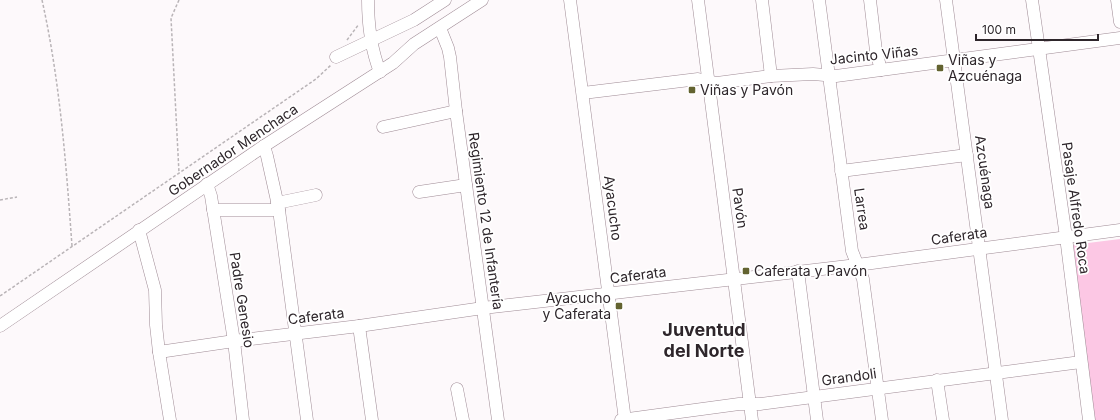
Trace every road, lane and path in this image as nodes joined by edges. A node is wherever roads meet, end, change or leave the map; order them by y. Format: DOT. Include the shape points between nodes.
graph roads {
  1 [pos="42,0"];
  2 [pos="179,0"];
  3 [pos="445,0"];
  4 [pos="482,0"];
  5 [pos="570,0"];
  6 [pos="698,0"];
  7 [pos="762,0"];
  8 [pos="819,0"];
  9 [pos="870,0"];
  10 [pos="946,0"];
  11 [pos="1032,0"];
  12 [pos="1117,0"];
  13 [pos="368,6"];
  14 [pos="1120,22"];
  15 [pos="440,28"];
  16 [pos="1120,38"];
  17 [pos="371,41"];
  18 [pos="1039,48"];
  19 [pos="336,57"];
  20 [pos="955,60"];
  21 [pos="881,70"];
  22 [pos="380,72"];
  23 [pos="828,75"];
  24 [pos="771,76"];
  25 [pos="707,80"];
  26 [pos="583,93"];
  27 [pos="456,111"];
  28 [pos="383,127"];
  29 [pos="264,146"];
  30 [pos="967,156"];
  31 [pos="841,170"];
  32 [pos="179,173"];
  33 [pos="207,184"];
  34 [pos="466,185"];
  35 [pos="419,192"];
  36 [pos="316,195"];
  37 [pos="17,197"];
  38 [pos="0,200"];
  39 [pos="278,206"];
  40 [pos="213,210"];
  41 [pos="139,230"];
  42 [pos="1120,230"];
  43 [pos="1066,237"];
  44 [pos="72,246"];
  45 [pos="980,248"];
  46 [pos="857,264"];
  47 [pos="798,271"];
  48 [pos="735,278"];
  49 [pos="609,293"];
  50 [pos="0,296"];
  51 [pos="483,308"];
  52 [pos="0,326"];
  53 [pos="359,326"];
  54 [pos="295,334"];
  55 [pos="234,341"];
  56 [pos="159,352"];
  57 [pos="1081,362"];
  58 [pos="996,372"];
  59 [pos="937,380"];
  60 [pos="457,388"];
  61 [pos="877,388"];
  62 [pos="814,397"];
  63 [pos="750,404"];
  64 [pos="689,415"];
  65 [pos="170,420"];
  66 [pos="243,420"];
  67 [pos="307,420"];
  68 [pos="372,420"];
  69 [pos="463,420"];
  70 [pos="498,420"];
  71 [pos="623,420"];
  72 [pos="752,420"];
  73 [pos="817,420"];
  74 [pos="882,420"];
  75 [pos="943,420"];
  76 [pos="1002,420"];
  77 [pos="1089,420"];
  1 -- 44 [label="path" via="51,42"];
  2 -- 32 [label="path" via="172,18"];
  3 -- 17 [label="street" via="414,20"];
  4 -- 15 [label="street, Gobernador Menchaca"];
  5 -- 26 [label="street, Ayacucho"];
  6 -- 25 [label="street, Pavón"];
  7 -- 24 [label="street"];
  8 -- 23 [label="street, Larrea"];
  9 -- 21 [label="street"];
  10 -- 20 [label="street, Azcuénaga"];
  11 -- 18 [label="street, Pasaje Alfredo Roca"];
  12 -- 14 [label="street"];
  13 -- 17 [label="street"];
  13 -- 19 [label="path"];
  15 -- 22 [label="street, Gobernador Menchaca" via="414,44 399,59"];
  15 -- 27 [label="street, Regimiento 12 de Infantería" via="449,53"];
  16 -- 18 [label="street, Jacinto Viñas"];
  17 -- 19 [label="street"];
  17 -- 22 [label="street"];
  18 -- 20 [label="street, Jacinto Viñas"];
  18 -- 43 [label="street, Pasaje Alfredo Roca"];
  19 -- 32 [label="path" via="316,79"];
  20 -- 21 [label="street, Jacinto Viñas"];
  20 -- 30 [label="street, Azcuénaga"];
  21 -- 23 [label="street, Jacinto Viñas"];
  22 -- 29 [label="street, Gobernador Menchaca"];
  23 -- 24 [label="street, Jacinto Viñas"];
  23 -- 31 [label="street, Larrea"];
  24 -- 25 [label="street, Jacinto Viñas" via="717,83"];
  25 -- 26 [label="street, Jacinto Viñas"];
  25 -- 48 [label="street, Pavón"];
  26 -- 49 [label="street, Ayacucho"];
  27 -- 28 [label="street"];
  27 -- 34 [label="street, Regimiento 12 de Infantería"];
  29 -- 33 [label="street, Gobernador Menchaca"];
  29 -- 39 [label="street"];
  30 -- 31 [label="street"];
  30 -- 45 [label="street, Azcuénaga"];
  31 -- 46 [label="street, Larrea" via="852,251"];
  32 -- 44 [label="path"];
  33 -- 40 [label="street, Padre Genesio"];
  33 -- 41 [label="street, Gobernador Menchaca"];
  34 -- 35 [label="street"];
  34 -- 51 [label="street, Regimiento 12 de Infantería"];
  36 -- 39 [label="street"];
  37 -- 38 [label="path"];
  39 -- 40 [label="street"];
  39 -- 54 [label="street"];
  40 -- 55 [label="street, Padre Genesio"];
  41 -- 52 [label="street, Gobernador Menchaca"];
  41 -- 56 [label="street" via="155,290"];
  42 -- 43 [label="street, Caferata"];
  43 -- 45 [label="street, Caferata"];
  43 -- 57 [label="street, Pasaje Alfredo Roca"];
  44 -- 50 [label="path"];
  45 -- 46 [label="street, Caferata"];
  45 -- 58 [label="street, Azcuénaga"];
  46 -- 47 [label="street, Caferata"];
  46 -- 61 [label="street, Larrea" via="863,279"];
  47 -- 48 [label="street, Caferata"];
  47 -- 62 [label="street"];
  48 -- 49 [label="street, Caferata"];
  48 -- 63 [label="street, Pavón"];
  49 -- 51 [label="street, Caferata"];
  49 -- 71 [label="street, Ayacucho"];
  51 -- 53 [label="street, Caferata"];
  51 -- 70 [label="street, Regimiento 12 de Infantería"];
  53 -- 54 [label="street, Caferata"];
  53 -- 68 [label="street"];
  54 -- 55 [label="street, Caferata"];
  54 -- 67 [label="street"];
  55 -- 56 [label="street, Caferata"];
  55 -- 66 [label="street, Padre Genesio"];
  56 -- 65 [label="street"];
  57 -- 58 [label="street, Grandoli"];
  57 -- 77 [label="street, Pasaje Alfredo Roca"];
  58 -- 59 [label="street, Grandoli"];
  58 -- 76 [label="street, Azcuénaga"];
  59 -- 61 [label="street, Grandoli"];
  59 -- 75 [label="street"];
  60 -- 69 [label="street"];
  61 -- 62 [label="street, Grandoli"];
  61 -- 74 [label="street, Larrea"];
  62 -- 63 [label="street, Grandoli"];
  62 -- 73 [label="street"];
  63 -- 64 [label="street, Grandoli"];
  63 -- 72 [label="street, Pavón"];
  64 -- 71 [label="street, Grandoli"];
}
